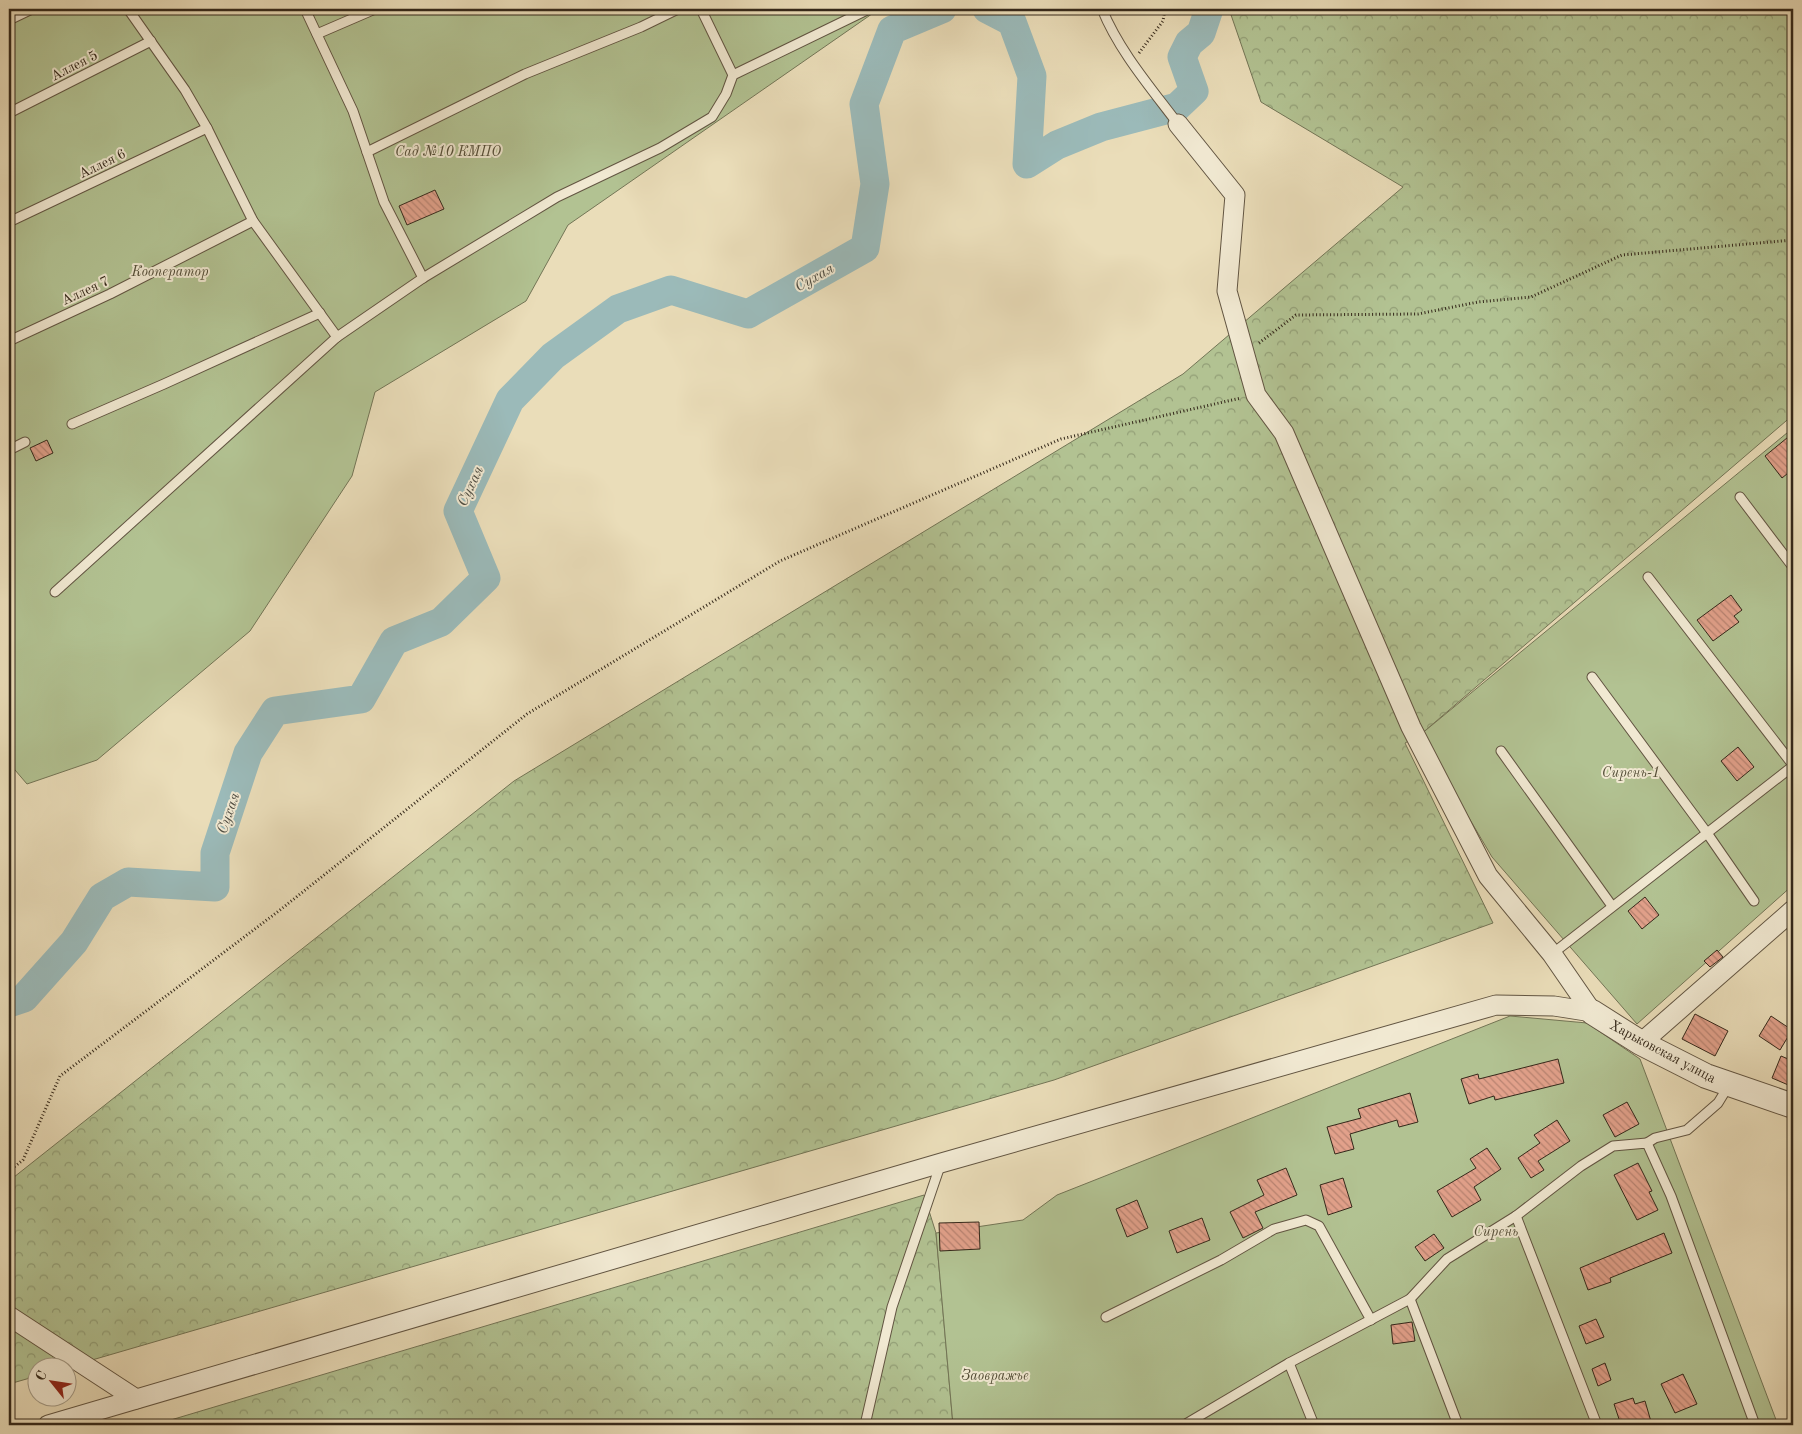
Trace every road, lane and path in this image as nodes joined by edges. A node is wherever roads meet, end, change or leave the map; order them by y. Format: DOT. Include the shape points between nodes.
graph roads {
  1 [pos="32,9"];
  2 [pos="128,9"];
  3 [pos="305,9"];
  4 [pos="375,9"];
  5 [pos="678,9"];
  6 [pos="701,9"];
  7 [pos="869,9"];
  8 [pos="1102,9"];
  9 [pos="1165,9"];
  10 [pos="9,20"];
  11 [pos="317,34"];
  12 [pos="151,41"];
  13 [pos="1133,61"];
  14 [pos="733,75"];
  15 [pos="9,113"];
  16 [pos="1178,124"];
  17 [pos="207,128"];
  18 [pos="367,152"];
  19 [pos="252,221"];
  20 [pos="9,222"];
  21 [pos="1793,240"];
  22 [pos="423,278"];
  23 [pos="320,313"];
  24 [pos="337,337"];
  25 [pos="9,340"];
  26 [pos="1245,354"];
  27 [pos="1256,395"];
  28 [pos="72,424"];
  29 [pos="25,442"];
  30 [pos="9,450"];
  31 [pos="1740,497"];
  32 [pos="1793,567"];
  33 [pos="1648,577"];
  34 [pos="55,592"];
  35 [pos="1592,677"];
  36 [pos="1501,752"];
  37 [pos="1793,766"];
  38 [pos="1707,833"];
  39 [pos="1754,902"];
  40 [pos="1612,906"];
  41 [pos="1793,910"];
  42 [pos="1552,954"];
  43 [pos="1592,1012"];
  44 [pos="1641,1042"];
  45 [pos="1729,1084"];
  46 [pos="1793,1106"];
  47 [pos="1647,1143"];
  48 [pos="941,1163"];
  49 [pos="9,1171"];
  50 [pos="1516,1216"];
  51 [pos="1410,1299"];
  52 [pos="9,1316"];
  53 [pos="1106,1317"];
  54 [pos="1371,1320"];
  55 [pos="1289,1363"];
  56 [pos="136,1399"];
  57 [pos="48,1425"];
  58 [pos="865,1425"];
  59 [pos="1184,1425"];
  60 [pos="1314,1425"];
  61 [pos="1458,1425"];
  62 [pos="1597,1425"];
  63 [pos="1755,1425"];
  1 -- 10 [label="lane"];
  2 -- 12 [label="lane"];
  3 -- 11 [label="lane"];
  4 -- 11 [label="lane"];
  5 -- 18 [label="lane" via="525,74"];
  6 -- 14 [label="lane"];
  7 -- 14 [label="lane"];
  8 -- 13 [label="lane" via="1109,26"];
  9 -- 13 [label="path" via="1163,20"];
  11 -- 18 [label="lane" via="353,110"];
  12 -- 15 [label="lane, Аллея 5"];
  12 -- 17 [label="lane"];
  13 -- 16 [label="lane"];
  14 -- 22 [label="lane" via="712,117 660,148 557,197"];
  16 -- 26 [label="street" via="1235,195 1227,292"];
  17 -- 19 [label="lane"];
  17 -- 20 [label="lane, Аллея 6"];
  18 -- 22 [label="lane" via="384,202"];
  19 -- 23 [label="lane"];
  19 -- 25 [label="lane, Аллея 7" via="110,294"];
  21 -- 26 [label="path" via="1622,255 1531,297 1478,302 1418,314 1296,315"];
  22 -- 24 [label="lane"];
  23 -- 24 [label="lane"];
  23 -- 28 [label="lane"];
  24 -- 34 [label="lane"];
  26 -- 27 [label="street"];
  27 -- 42 [label="street" via="1284,432 1411,727 1488,876"];
  27 -- 49 [label="path" via="1061,439 789,557 527,714 280,910 60,1076 23,1160"];
  29 -- 30 [label="lane"];
  31 -- 32 [label="lane"];
  33 -- 37 [label="lane"];
  35 -- 38 [label="lane"];
  36 -- 40 [label="lane"];
  37 -- 38 [label="lane"];
  38 -- 39 [label="lane"];
  38 -- 40 [label="lane"];
  40 -- 42 [label="lane"];
  41 -- 44 [label="street"];
  42 -- 43 [label="street"];
  43 -- 44 [label="street, Харьковская улица"];
  43 -- 48 [label="street" via="1554,1006 1496,1005"];
  44 -- 45 [label="street, Харьковская улица" via="1706,1076"];
  45 -- 46 [label="street, Харьковская улица"];
  45 -- 47 [label="lane" via="1718,1103 1687,1130"];
  47 -- 50 [label="lane" via="1613,1146 1581,1166"];
  47 -- 63 [label="lane" via="1671,1196"];
  48 -- 56 [label="street"];
  48 -- 58 [label="lane" via="892,1307"];
  50 -- 51 [label="lane" via="1446,1259"];
  50 -- 62 [label="lane"];
  51 -- 54 [label="lane"];
  51 -- 61 [label="lane"];
  52 -- 56 [label="street"];
  53 -- 54 [label="lane" via="1221,1260 1274,1229 1306,1220 1319,1226"];
  54 -- 55 [label="lane"];
  55 -- 59 [label="lane"];
  55 -- 60 [label="lane"];
  56 -- 57 [label="street"];
}
